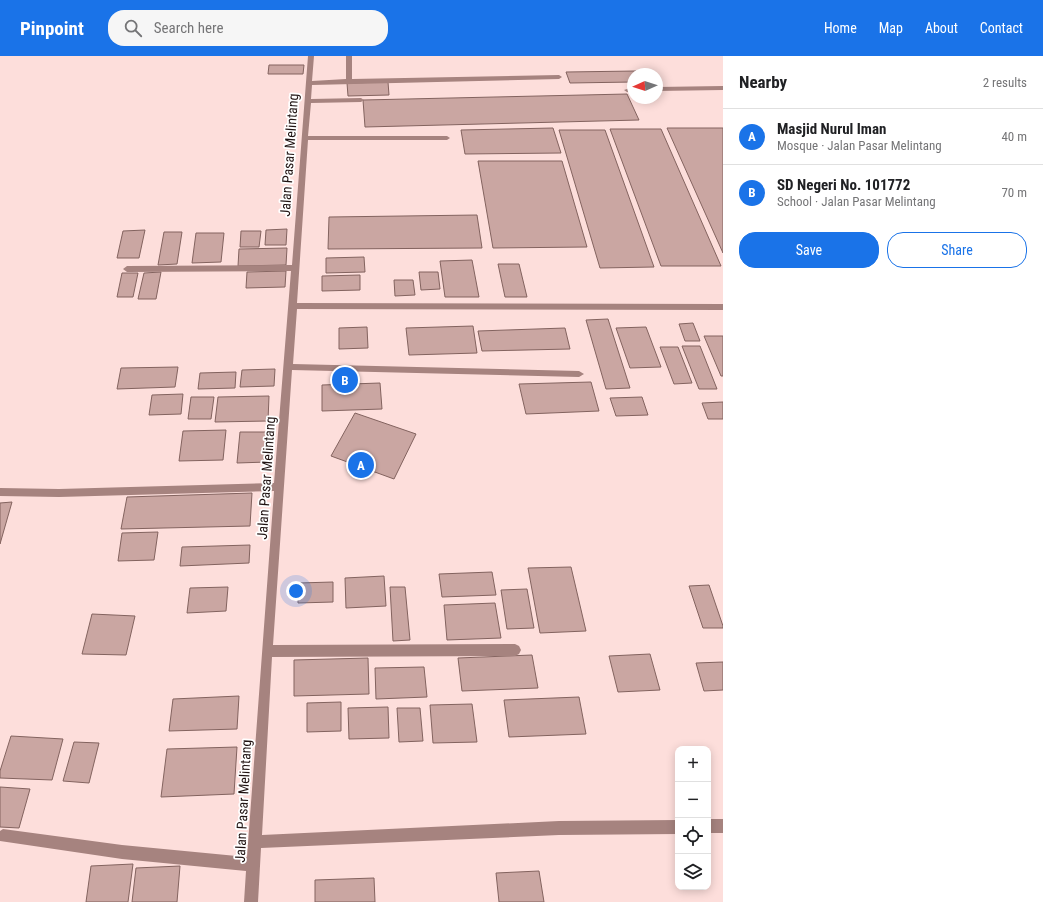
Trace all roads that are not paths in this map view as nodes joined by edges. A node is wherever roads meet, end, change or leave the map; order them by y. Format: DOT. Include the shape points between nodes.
graph roads {
  1 [pos="311,56"];
  2 [pos="349,56"];
  3 [pos="559,77"];
  4 [pos="349,81"];
  5 [pos="309,83"];
  6 [pos="723,88"];
  7 [pos="663,89"];
  8 [pos="361,100"];
  9 [pos="307,101"];
  10 [pos="305,138"];
  11 [pos="447,138"];
  12 [pos="295,268"];
  13 [pos="127,269"];
  14 [pos="292,306"];
  15 [pos="723,307"];
  16 [pos="288,367"];
  17 [pos="579,374"];
  18 [pos="279,488"];
  19 [pos="0,492"];
  20 [pos="515,650"];
  21 [pos="267,651"];
  22 [pos="711,826"];
  23 [pos="723,826"];
  24 [pos="675,827"];
  25 [pos="3,836"];
  26 [pos="255,842"];
  27 [pos="254,865"];
  28 [pos="251,902"];
  1 -- 5 [label="street, Jalan Pasar Melintang"];
  2 -- 4 [label="street"];
  3 -- 4 [label="street"];
  4 -- 5 [label="street"];
  5 -- 9 [label="street, Jalan Pasar Melintang"];
  6 -- 7 [label="street"];
  8 -- 9 [label="street"];
  9 -- 10 [label="street, Jalan Pasar Melintang"];
  10 -- 11 [label="street"];
  10 -- 12 [label="street, Jalan Pasar Melintang"];
  12 -- 13 [label="street"];
  12 -- 14 [label="street, Jalan Pasar Melintang"];
  14 -- 15 [label="street"];
  14 -- 16 [label="street, Jalan Pasar Melintang"];
  16 -- 17 [label="street"];
  16 -- 18 [label="street, Jalan Pasar Melintang"];
  18 -- 19 [label="street"];
  18 -- 21 [label="street, Jalan Pasar Melintang"];
  20 -- 21 [label="street"];
  21 -- 26 [label="street, Jalan Pasar Melintang"];
  22 -- 23 [label="street"];
  24 -- 26 [label="street" via="559,828"];
  25 -- 27 [label="street" via="122,852"];
  26 -- 27 [label="street, Jalan Pasar Melintang"];
  27 -- 28 [label="street, Jalan Pasar Melintang"];
}
